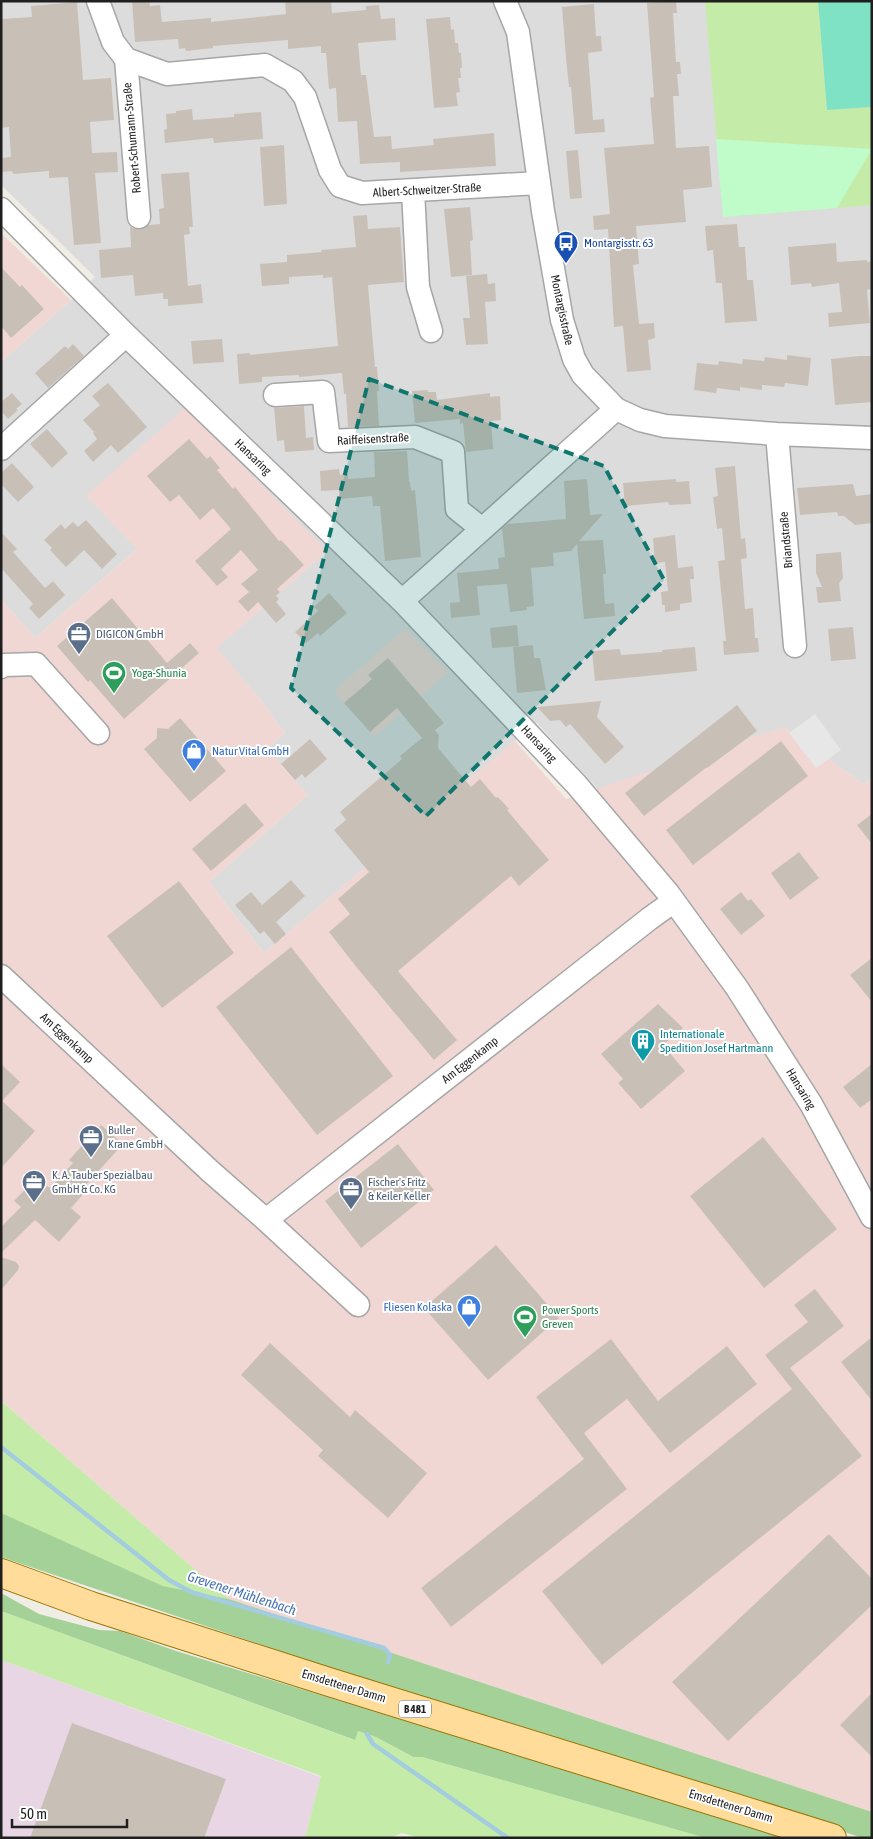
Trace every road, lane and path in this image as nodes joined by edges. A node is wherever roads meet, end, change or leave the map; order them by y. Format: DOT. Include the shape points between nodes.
graph roads {
  1 [pos="98,1"];
  2 [pos="505,1"];
  3 [pos="126,59"];
  4 [pos="539,183"];
  5 [pos="413,191"];
  6 [pos="1,209"];
  7 [pos="139,218"];
  8 [pos="431,331"];
  9 [pos="126,335"];
  10 [pos="275,395"];
  11 [pos="616,409"];
  12 [pos="777,434"];
  13 [pos="872,438"];
  14 [pos="1,449"];
  15 [pos="482,529"];
  16 [pos="402,601"];
  17 [pos="795,646"];
  18 [pos="1,667"];
  19 [pos="98,733"];
  20 [pos="674,901"];
  21 [pos="1,976"];
  22 [pos="872,1217"];
  23 [pos="266,1220"];
  24 [pos="358,1305"];
  25 [pos="1,1573"];
  26 [pos="832,1838"];
  1 -- 3 [label="street" via="114,42"];
  2 -- 4 [label="street, Montargisstraße" via="518,32"];
  3 -- 5 [label="street, Albert-Schweitzer-Straße" via="167,74 265,65 293,81 305,97 330,170 340,186 362,193"];
  3 -- 7 [label="street, Robert-Schumann-Straße"];
  4 -- 5 [label="street, Albert-Schweitzer-Straße"];
  4 -- 11 [label="street, Montargisstraße" via="568,342 583,374"];
  5 -- 8 [label="street" via="418,287"];
  6 -- 9 [label="street, Hansaring"];
  9 -- 14 [label="street"];
  9 -- 16 [label="street, Hansaring"];
  10 -- 15 [label="street, Raiffeisenstraße" via="323,392 329,442 415,437 453,452 457,509"];
  11 -- 12 [label="street, Montargisstraße" via="640,420 665,426"];
  11 -- 15 [label="street"];
  12 -- 13 [label="street, Montargisstraße"];
  12 -- 17 [label="street, Briandstraße"];
  15 -- 16 [label="street"];
  16 -- 20 [label="street, Hansaring" via="576,784"];
  18 -- 19 [label="street" via="36,664"];
  20 -- 22 [label="street, Hansaring" via="737,988 800,1086"];
  20 -- 23 [label="street, Am Eggenkamp"];
  21 -- 23 [label="street, Am Eggenkamp"];
  23 -- 24 [label="street, Am Eggenkamp"];
  25 -- 26 [label="main road, Emsdettener Damm / B 481" via="91,1606 329,1682"];
}
